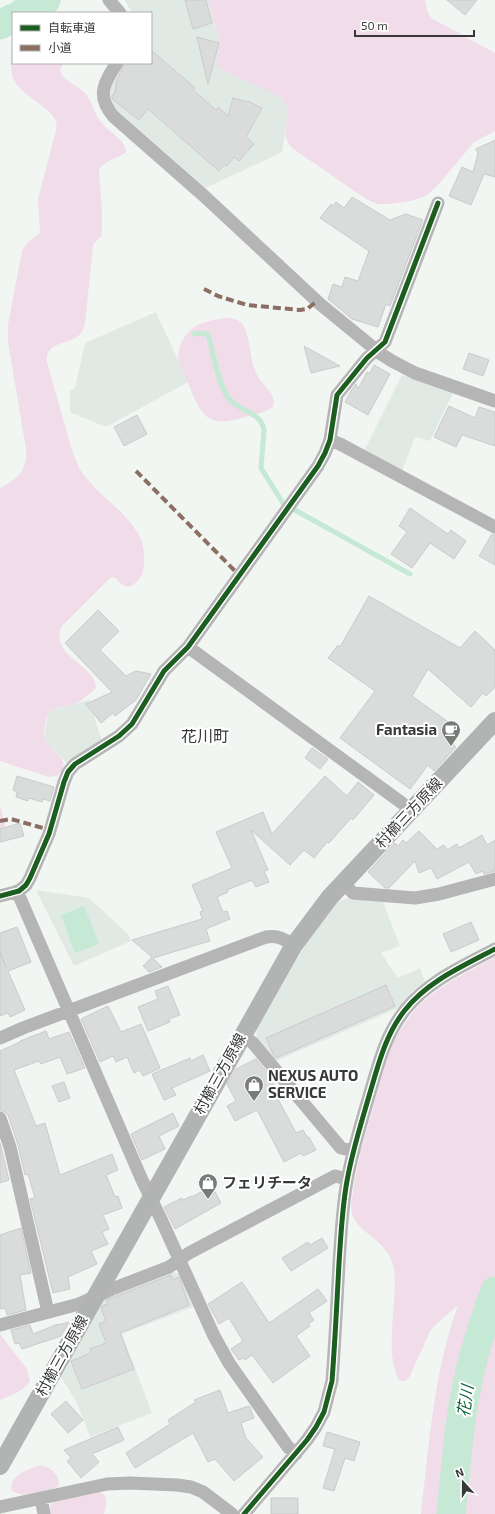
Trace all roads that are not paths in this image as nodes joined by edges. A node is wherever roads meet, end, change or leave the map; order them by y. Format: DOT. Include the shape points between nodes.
graph roads {
  1 [pos="109,0"];
  2 [pos="119,12"];
  3 [pos="116,64"];
  4 [pos="438,203"];
  5 [pos="376,350"];
  6 [pos="495,401"];
  7 [pos="330,440"];
  8 [pos="495,527"];
  9 [pos="188,647"];
  10 [pos="495,721"];
  11 [pos="411,811"];
  12 [pos="495,879"];
  13 [pos="343,883"];
  14 [pos="17,891"];
  15 [pos="0,896"];
  16 [pos="294,945"];
  17 [pos="495,949"];
  18 [pos="68,1011"];
  19 [pos="242,1036"];
  20 [pos="0,1038"];
  21 [pos="0,1118"];
  22 [pos="354,1151"];
  23 [pos="347,1179"];
  24 [pos="151,1198"];
  25 [pos="179,1260"];
  26 [pos="96,1296"];
  27 [pos="48,1312"];
  28 [pos="0,1325"];
  29 [pos="296,1454"];
  30 [pos="0,1466"];
  31 [pos="41,1498"];
  32 [pos="0,1507"];
  33 [pos="44,1514"];
  34 [pos="232,1514"];
  35 [pos="244,1514"];
  1 -- 2 [label="street"];
  3 -- 5 [label="street" via="103,90 105,104 113,116 203,195 320,304"];
  4 -- 5 [label="street" via="385,342"];
  5 -- 6 [label="street" via="409,370"];
  5 -- 7 [label="street" via="337,395"];
  7 -- 8 [label="street"];
  7 -- 9 [label="street" via="318,466"];
  9 -- 11 [label="street"];
  9 -- 14 [label="street" via="164,671 132,724 119,736 75,764 68,772 49,834 30,878 26,885"];
  10 -- 11 [label="main road, 村櫛三方原線"];
  11 -- 13 [label="main road, 村櫛三方原線"];
  12 -- 13 [label="street" via="415,898 353,893"];
  13 -- 16 [label="main road, 村櫛三方原線"];
  14 -- 15 [label="street"];
  14 -- 18 [label="street"];
  16 -- 18 [label="street" via="275,936 266,937"];
  16 -- 19 [label="main road, 村櫛三方原線"];
  17 -- 22 [label="street" via="431,985 405,1010 380,1057"];
  18 -- 20 [label="street"];
  18 -- 24 [label="street"];
  19 -- 22 [label="street" via="252,1042 341,1148"];
  19 -- 24 [label="main road, 村櫛三方原線"];
  21 -- 27 [label="street" via="10,1147"];
  22 -- 23 [label="street"];
  23 -- 25 [label="street" via="334,1176"];
  23 -- 29 [label="street" via="342,1216 332,1381 321,1417"];
  24 -- 25 [label="street"];
  24 -- 26 [label="main road, 村櫛三方原線"];
  25 -- 26 [label="street" via="169,1267"];
  25 -- 29 [label="street" via="221,1350 288,1447"];
  26 -- 27 [label="street" via="79,1304"];
  26 -- 30 [label="main road, 村櫛三方原線"];
  27 -- 28 [label="street"];
  29 -- 35 [label="street"];
  31 -- 32 [label="street"];
  31 -- 33 [label="street"];
  31 -- 34 [label="street" via="107,1484 177,1485 203,1492"];
}
